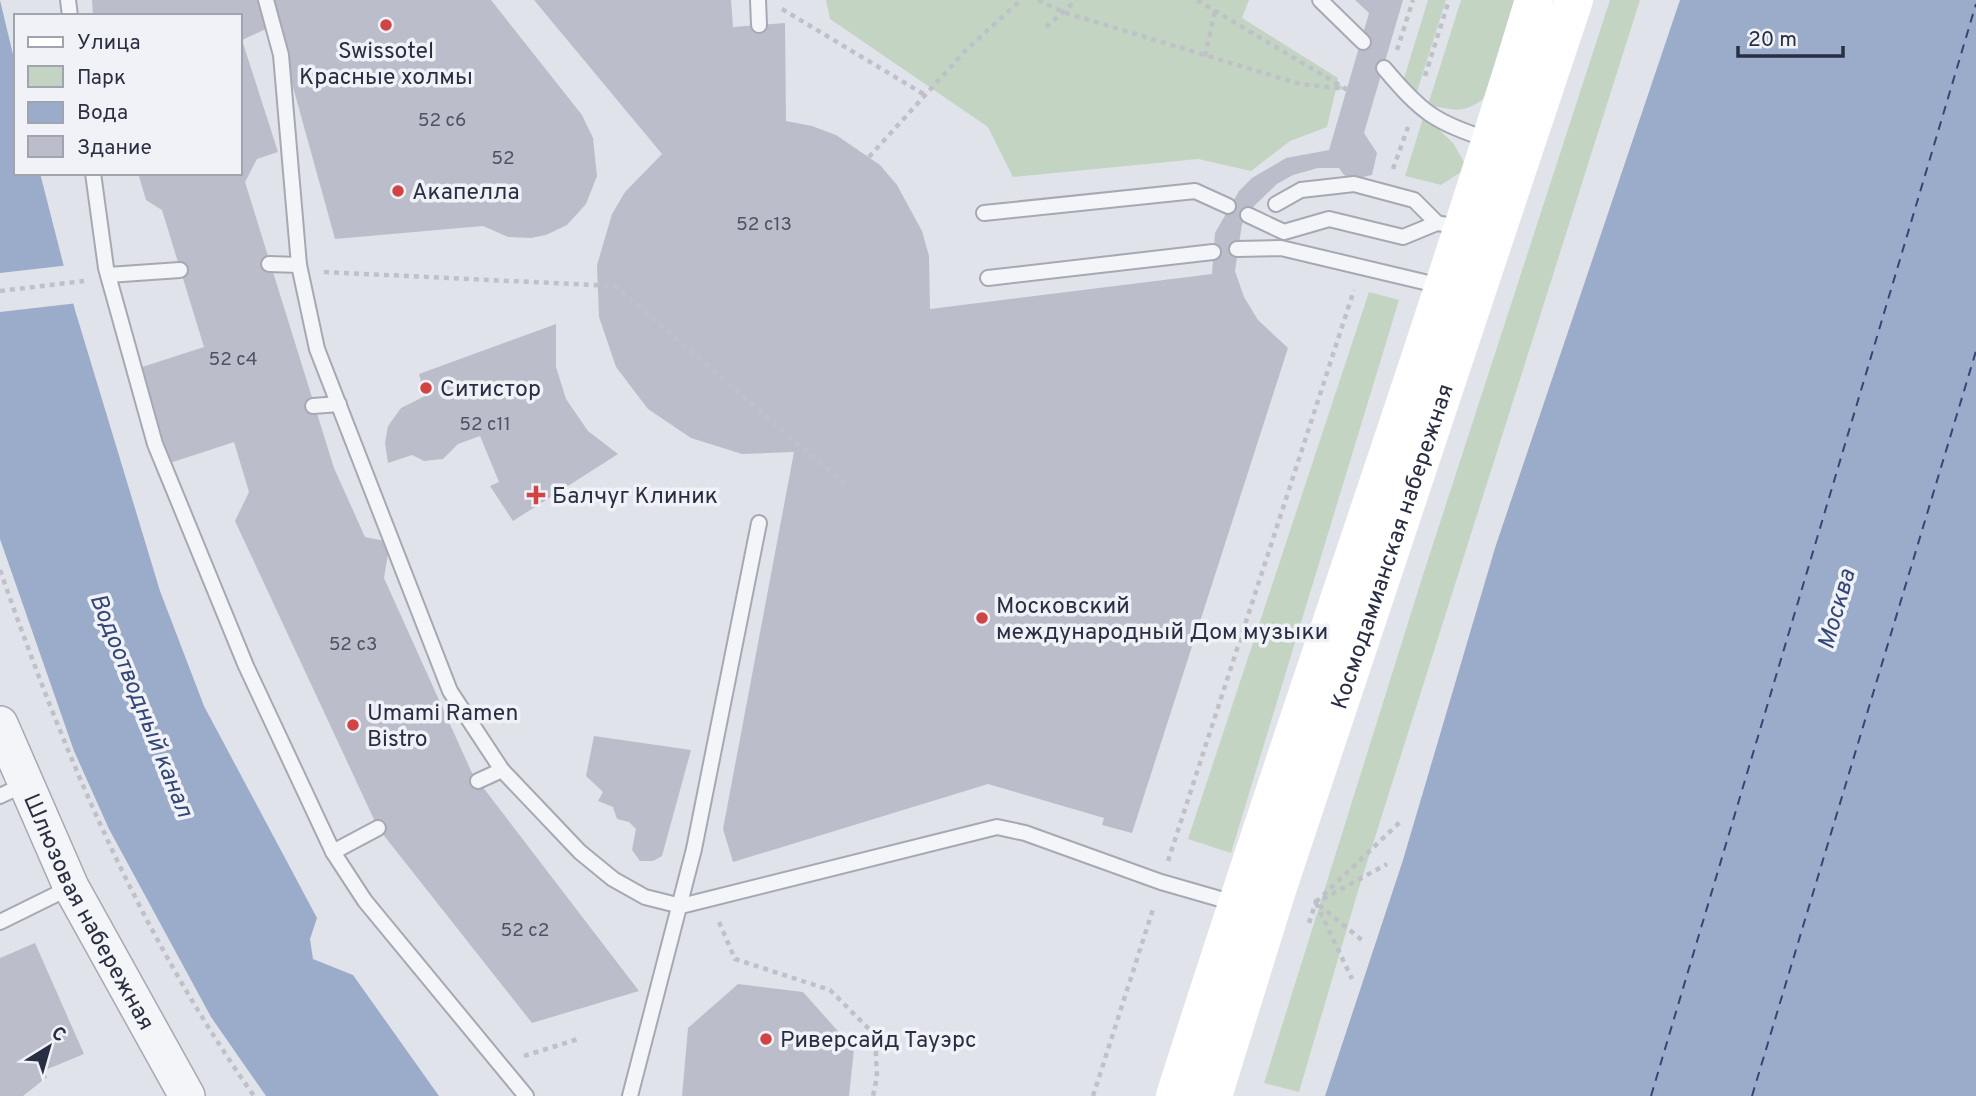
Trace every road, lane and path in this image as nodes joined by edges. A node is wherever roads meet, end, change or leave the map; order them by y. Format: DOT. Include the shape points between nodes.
graph roads {
  1 [pos="266,0"];
  2 [pos="1021,0"];
  3 [pos="1038,0"];
  4 [pos="1076,0"];
  5 [pos="1197,0"];
  6 [pos="1320,0"];
  7 [pos="1413,0"];
  8 [pos="1450,0"];
  9 [pos="1534,0"];
  10 [pos="1574,0"];
  11 [pos="765,2"];
  12 [pos="1215,11"];
  13 [pos="1063,12"];
  14 [pos="759,25"];
  15 [pos="1046,27"];
  16 [pos="1363,42"];
  17 [pos="1205,56"];
  18 [pos="1387,71"];
  19 [pos="925,95"];
  20 [pos="1416,106"];
  21 [pos="1492,140"];
  22 [pos="869,157"];
  23 [pos="93,175"];
  24 [pos="1386,190"];
  25 [pos="1276,204"];
  26 [pos="1228,206"];
  27 [pos="984,213"];
  28 [pos="1248,215"];
  29 [pos="1451,226"];
  30 [pos="1284,232"];
  31 [pos="1281,248"];
  32 [pos="1237,249"];
  33 [pos="1213,252"];
  34 [pos="269,264"];
  35 [pos="1362,266"];
  36 [pos="305,268"];
  37 [pos="180,271"];
  38 [pos="108,275"];
  39 [pos="988,278"];
  40 [pos="93,280"];
  41 [pos="1443,286"];
  42 [pos="0,291"];
  43 [pos="339,404"];
  44 [pos="313,406"];
  45 [pos="845,484"];
  46 [pos="760,523"];
  47 [pos="0,570"];
  48 [pos="0,724"];
  49 [pos="502,770"];
  50 [pos="478,781"];
  51 [pos="12,790"];
  52 [pos="1400,822"];
  53 [pos="378,828"];
  54 [pos="333,852"];
  55 [pos="1387,864"];
  56 [pos="1161,882"];
  57 [pos="71,887"];
  58 [pos="710,901"];
  59 [pos="1316,902"];
  60 [pos="1236,904"];
  61 [pos="681,906"];
  62 [pos="0,922"];
  63 [pos="1363,941"];
  64 [pos="1352,979"];
  65 [pos="578,1039"];
  66 [pos="500,1064"];
  67 [pos="187,1096"];
  68 [pos="254,1096"];
  69 [pos="526,1096"];
  70 [pos="630,1096"];
  71 [pos="873,1096"];
  72 [pos="1093,1096"];
  73 [pos="1175,1096"];
  74 [pos="1213,1096"];
  1 -- 36 [label="lane" via="281,55"];
  2 -- 19 [label="path"];
  3 -- 13 [label="path"];
  4 -- 13 [label="path"];
  5 -- 12 [label="path"];
  6 -- 16 [label="lane"];
  7 -- 18 [label="path"];
  8 -- 20 [label="path"];
  9 -- 21 [label="main road, Космодамианская набережная"];
  10 -- 74 [label="main road, Космодамианская набережная" via="1277,890"];
  11 -- 14 [label="lane"];
  11 -- 19 [label="path"];
  12 -- 17 [label="path"];
  12 -- 17 [label="path" via="1346,89 1300,84"];
  13 -- 15 [label="path"];
  13 -- 17 [label="path"];
  18 -- 20 [label="lane"];
  19 -- 22 [label="path"];
  20 -- 21 [label="lane" via="1446,126"];
  20 -- 24 [label="path"];
  21 -- 29 [label="main road, Космодамианская набережная"];
  23 -- 38 [label="lane"];
  24 -- 25 [label="lane" via="1330,184 1301,190"];
  24 -- 29 [label="lane" via="1414,200"];
  26 -- 27 [label="lane" via="1195,191"];
  28 -- 30 [label="lane"];
  29 -- 30 [label="lane" via="1404,237 1329,219"];
  29 -- 41 [label="main road, Космодамианская набережная"];
  30 -- 31 [label="lane"];
  31 -- 32 [label="lane"];
  31 -- 35 [label="lane"];
  33 -- 39 [label="lane"];
  34 -- 36 [label="lane"];
  35 -- 41 [label="lane"];
  35 -- 56 [label="path"];
  36 -- 43 [label="lane" via="317,349"];
  36 -- 45 [label="path" via="615,286"];
  37 -- 38 [label="lane"];
  38 -- 54 [label="lane" via="159,442 246,666"];
  40 -- 42 [label="path"];
  41 -- 60 [label="main road, Космодамианская набережная"];
  43 -- 44 [label="lane"];
  43 -- 49 [label="lane" via="450,691"];
  46 -- 61 [label="lane"];
  47 -- 68 [label="path" via="46,701 128,886 180,981"];
  48 -- 51 [label="street, Шлюзовая набережная"];
  49 -- 50 [label="lane"];
  49 -- 61 [label="lane" via="580,852 613,879 645,897"];
  51 -- 57 [label="street, Шлюзовая набережная"];
  52 -- 59 [label="path"];
  53 -- 54 [label="lane"];
  54 -- 66 [label="lane" via="365,901"];
  55 -- 59 [label="path"];
  56 -- 58 [label="lane" via="998,827"];
  56 -- 60 [label="lane"];
  56 -- 72 [label="path"];
  57 -- 62 [label="lane"];
  57 -- 67 [label="street, Шлюзовая набережная"];
  58 -- 61 [label="lane"];
  58 -- 71 [label="path" via="734,959 830,990 875,1035"];
  59 -- 63 [label="path"];
  59 -- 64 [label="path"];
  60 -- 73 [label="main road, Космодамианская набережная"];
  61 -- 70 [label="lane"];
  65 -- 66 [label="path"];
  66 -- 69 [label="lane"];
}
